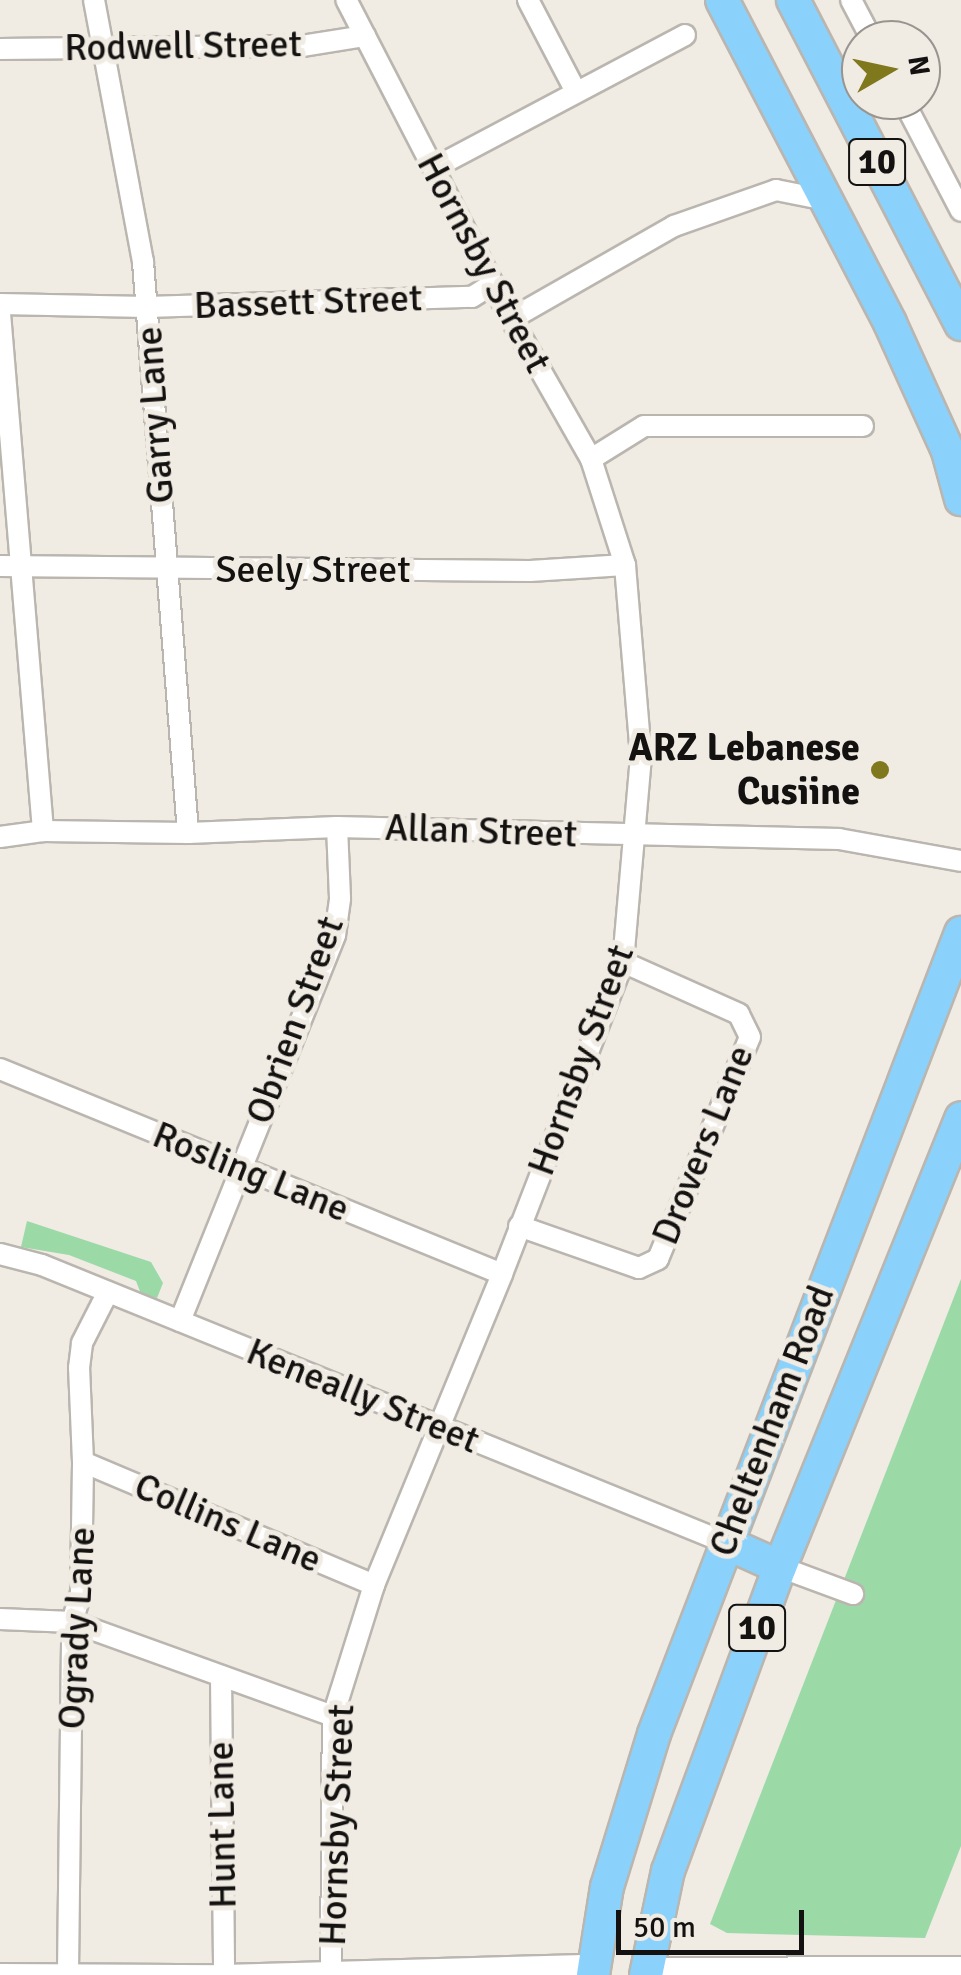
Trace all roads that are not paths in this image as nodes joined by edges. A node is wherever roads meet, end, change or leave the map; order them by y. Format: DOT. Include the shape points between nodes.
graph roads {
  1 [pos="94,0"];
  2 [pos="346,0"];
  3 [pos="528,0"];
  4 [pos="722,0"];
  5 [pos="793,0"];
  6 [pos="684,35"];
  7 [pos="366,36"];
  8 [pos="104,48"];
  9 [pos="0,49"];
  10 [pos="575,90"];
  11 [pos="913,120"];
  12 [pos="434,168"];
  13 [pos="826,200"];
  14 [pos="961,211"];
  15 [pos="493,284"];
  16 [pos="0,304"];
  17 [pos="148,307"];
  18 [pos="0,313"];
  19 [pos="511,319"];
  20 [pos="961,324"];
  21 [pos="863,426"];
  22 [pos="592,459"];
  23 [pos="961,498"];
  24 [pos="625,565"];
  25 [pos="10,566"];
  26 [pos="166,569"];
  27 [pos="337,827"];
  28 [pos="43,830"];
  29 [pos="188,834"];
  30 [pos="633,835"];
  31 [pos="0,837"];
  32 [pos="961,862"];
  33 [pos="961,933"];
  34 [pos="623,962"];
  35 [pos="0,1068"];
  36 [pos="961,1118"];
  37 [pos="239,1167"];
  38 [pos="520,1226"];
  39 [pos="0,1254"];
  40 [pos="502,1274"];
  41 [pos="108,1292"];
  42 [pos="180,1321"];
  43 [pos="438,1426"];
  44 [pos="83,1462"];
  45 [pos="724,1542"];
  46 [pos="780,1567"];
  47 [pos="374,1585"];
  48 [pos="852,1594"];
  49 [pos="0,1619"];
  50 [pos="72,1622"];
  51 [pos="221,1676"];
  52 [pos="333,1716"];
  53 [pos="961,1967"];
  54 [pos="593,1970"];
  55 [pos="68,1971"];
  56 [pos="331,1972"];
  57 [pos="646,1972"];
  58 [pos="0,1974"];
  59 [pos="224,1975"];
  1 -- 8 [label="street, Garry Lane"];
  2 -- 7 [label="street, Hornsby Street"];
  3 -- 10 [label="street"];
  4 -- 13 [label="main road, 10"];
  5 -- 20 [label="main road, 10"];
  6 -- 10 [label="street"];
  7 -- 8 [label="street, Rodwell Street" via="302,46"];
  7 -- 12 [label="street, Hornsby Street"];
  8 -- 9 [label="street, Rodwell Street"];
  8 -- 17 [label="street, Garry Lane"];
  10 -- 12 [label="street"];
  11 -- 14 [label="street"];
  12 -- 15 [label="street, Hornsby Street"];
  13 -- 19 [label="street" via="776,190 674,226"];
  13 -- 23 [label="main road, 10" via="948,451"];
  15 -- 17 [label="street, Bassett Street" via="472,297"];
  15 -- 19 [label="street, Hornsby Street"];
  16 -- 17 [label="street, Bassett Street"];
  17 -- 26 [label="street, Garry Lane"];
  18 -- 25 [label="street"];
  19 -- 22 [label="street, Hornsby Street"];
  21 -- 22 [label="street" via="644,426"];
  22 -- 24 [label="street, Hornsby Street"];
  24 -- 26 [label="street, Seely Street" via="530,571"];
  24 -- 30 [label="street, Hornsby Street" via="641,756"];
  25 -- 26 [label="street, Seely Street"];
  25 -- 28 [label="street"];
  26 -- 29 [label="street, Garry Lane"];
  27 -- 29 [label="street, Allan Street"];
  27 -- 30 [label="street, Allan Street"];
  27 -- 37 [label="street, Obrien Street" via="335,936"];
  28 -- 29 [label="street, Allan Street"];
  28 -- 31 [label="street, Allan Street"];
  30 -- 32 [label="street, Allan Street" via="839,838"];
  30 -- 34 [label="street, Hornsby Street"];
  33 -- 45 [label="main road, Cheltenham Road / 10"];
  34 -- 38 [label="street, Hornsby Street"];
  34 -- 38 [label="street, Drovers Lane" via="740,1014 750,1037 658,1259 639,1268"];
  35 -- 37 [label="street, Rosling Lane"];
  36 -- 46 [label="main road, Cheltenham Road / 10"];
  37 -- 40 [label="street, Rosling Lane"];
  37 -- 42 [label="street, Obrien Street"];
  38 -- 40 [label="street, Hornsby Street"];
  39 -- 41 [label="street, Keneally Street"];
  40 -- 43 [label="street, Hornsby Street"];
  41 -- 42 [label="street, Keneally Street"];
  41 -- 44 [label="street, Ogrady Lane" via="82,1343"];
  42 -- 43 [label="street, Keneally Street"];
  43 -- 45 [label="street, Keneally Street"];
  43 -- 47 [label="street, Hornsby Street"];
  44 -- 47 [label="street, Collins Lane"];
  44 -- 50 [label="street, Ogrady Lane" via="81,1592"];
  45 -- 46 [label="main road"];
  45 -- 54 [label="main road, Cheltenham Road / 10" via="654,1734 608,1887"];
  46 -- 48 [label="street"];
  46 -- 57 [label="main road, Cheltenham Road / 10" via="668,1871"];
  47 -- 52 [label="street, Hornsby Street"];
  49 -- 50 [label="street"];
  50 -- 51 [label="street"];
  50 -- 55 [label="street, Ogrady Lane"];
  51 -- 52 [label="street"];
  51 -- 59 [label="street, Hunt Lane"];
  52 -- 56 [label="street, Hornsby Street"];
  53 -- 57 [label="street"];
  54 -- 56 [label="street"];
  54 -- 57 [label="main road"];
  55 -- 58 [label="street"];
  55 -- 59 [label="street"];
  56 -- 59 [label="street"];
}
